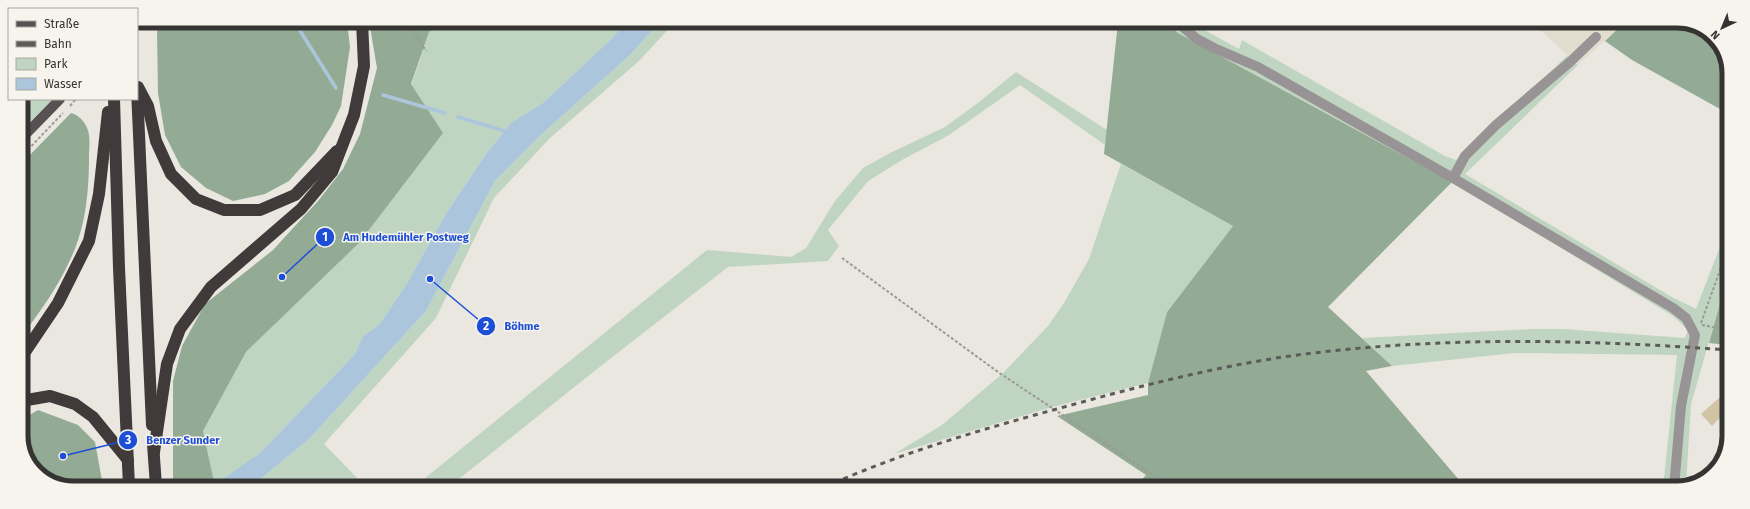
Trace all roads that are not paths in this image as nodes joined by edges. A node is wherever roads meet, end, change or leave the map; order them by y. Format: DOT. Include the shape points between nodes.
graph roads {
  1 [pos="362,28"];
  2 [pos="1184,28"];
  3 [pos="1596,37"];
  4 [pos="138,87"];
  5 [pos="59,100"];
  6 [pos="110,100"];
  7 [pos="114,100"];
  8 [pos="137,100"];
  9 [pos="28,132"];
  10 [pos="341,148"];
  11 [pos="1453,178"];
  12 [pos="28,348"];
  13 [pos="28,400"];
  14 [pos="154,452"];
  15 [pos="128,460"];
  16 [pos="129,481"];
  17 [pos="156,481"];
  18 [pos="1675,481"];
  1 -- 10 [label="highway" via="364,66 354,115"];
  2 -- 11 [label="street" via="1214,48 1258,67"];
  3 -- 11 [label="street" via="1496,125 1465,156"];
  4 -- 10 [label="highway" via="148,106 156,141 171,174 196,199 224,210 260,210 295,195"];
  5 -- 9 [label="main road"];
  6 -- 12 [label="highway" via="99,194 89,241 58,304"];
  7 -- 15 [label="highway"];
  8 -- 14 [label="highway"];
  10 -- 14 [label="highway" via="332,172 319,189 301,209 211,287 180,329 167,364"];
  11 -- 18 [label="street" via="1673,308 1697,328 1681,406"];
  13 -- 15 [label="highway" via="50,396 75,404 93,417"];
  14 -- 17 [label="highway"];
  15 -- 16 [label="highway"];
}
